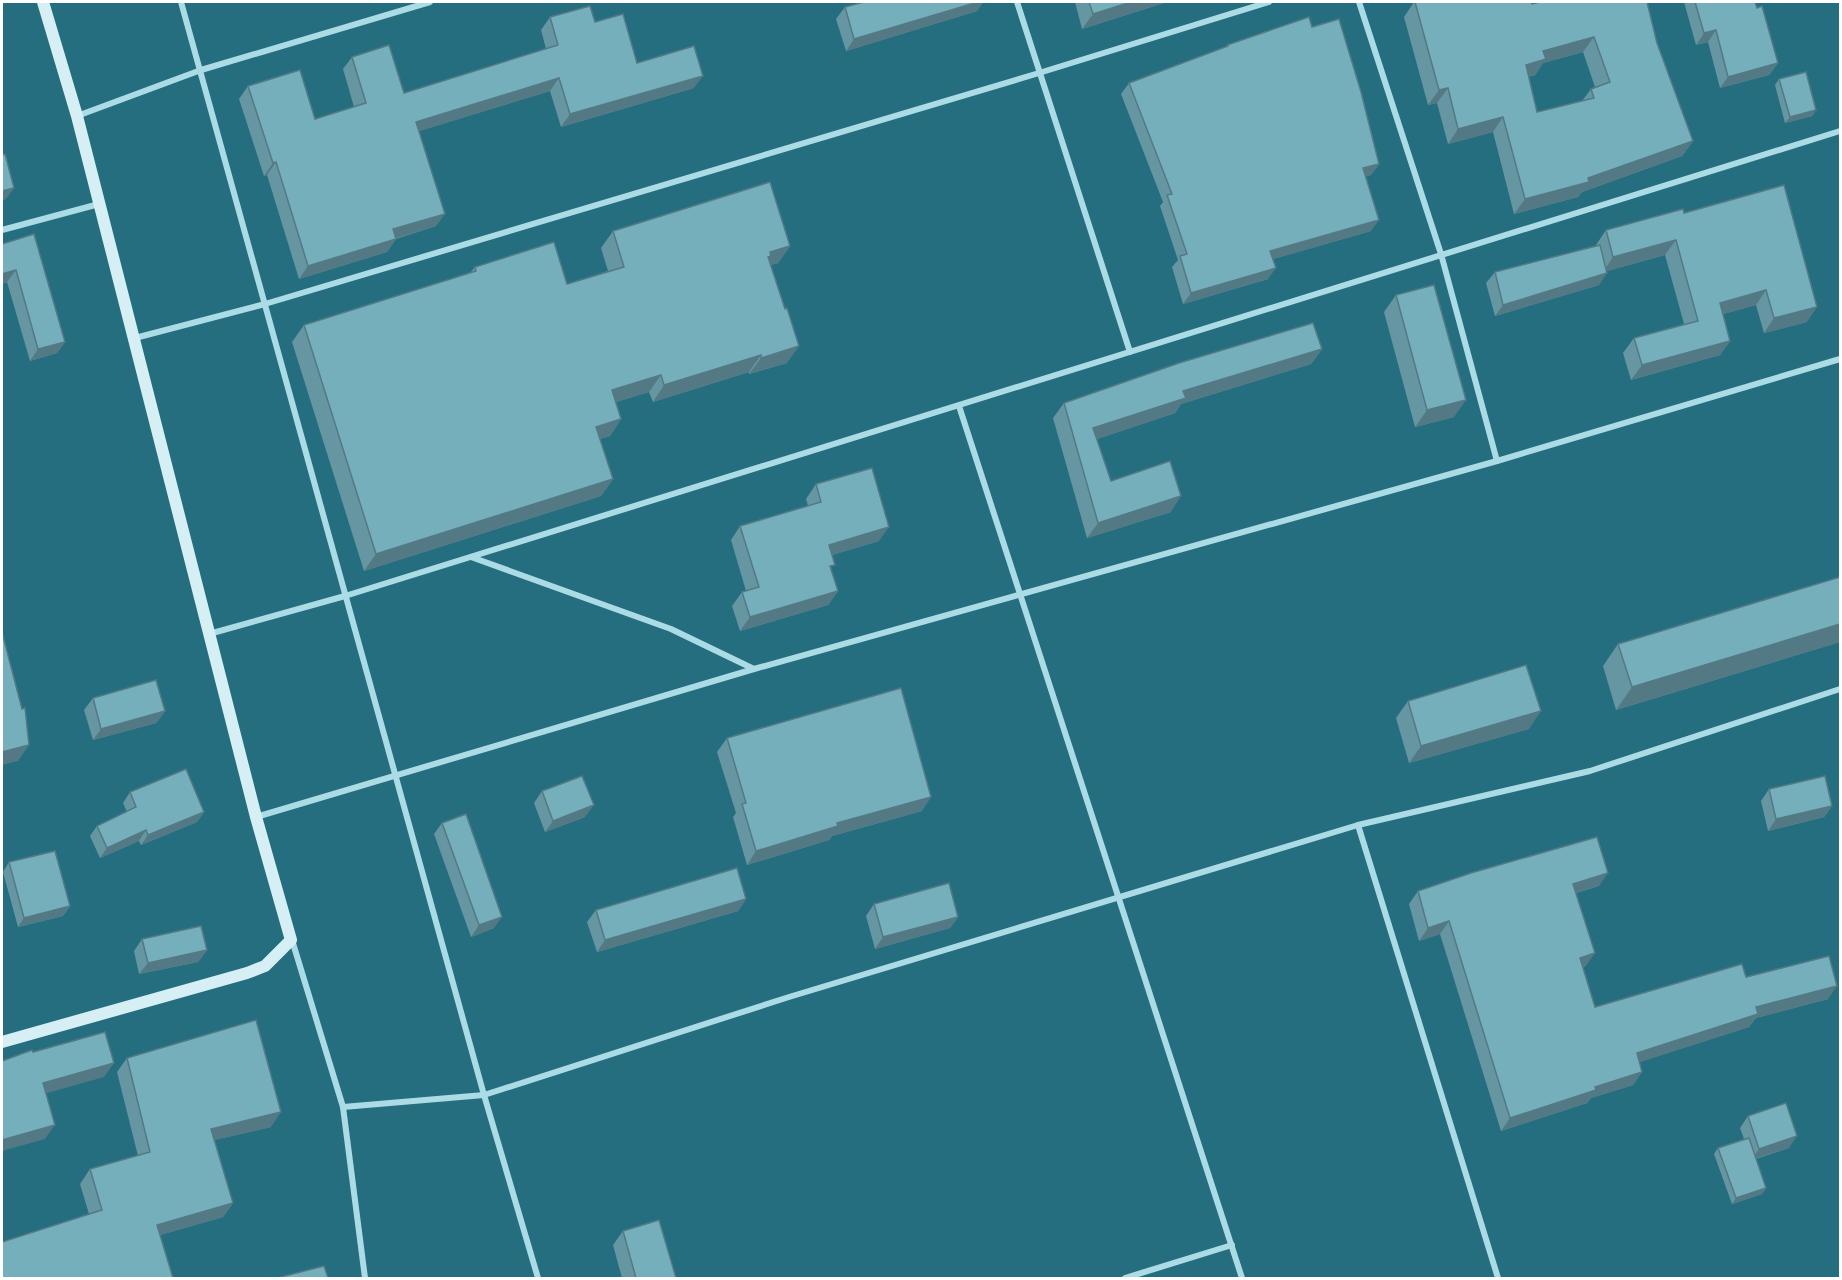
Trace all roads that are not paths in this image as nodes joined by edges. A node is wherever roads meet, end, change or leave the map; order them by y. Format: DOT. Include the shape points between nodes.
graph roads {
  1 [pos="43,2"];
  2 [pos="181,2"];
  3 [pos="430,2"];
  4 [pos="1017,2"];
  5 [pos="1269,2"];
  6 [pos="1359,2"];
  7 [pos="201,70"];
  8 [pos="1039,72"];
  9 [pos="77,116"];
  10 [pos="1840,130"];
  11 [pos="99,204"];
  12 [pos="2,230"];
  13 [pos="1441,254"];
  14 [pos="265,304"];
  15 [pos="135,338"];
  16 [pos="1130,352"];
  17 [pos="1840,359"];
  18 [pos="958,406"];
  19 [pos="1497,460"];
  20 [pos="471,557"];
  21 [pos="345,596"];
  22 [pos="1020,596"];
  23 [pos="209,634"];
  24 [pos="754,669"];
  25 [pos="1840,689"];
  26 [pos="396,775"];
  27 [pos="256,817"];
  28 [pos="1358,825"];
  29 [pos="1117,898"];
  30 [pos="291,939"];
  31 [pos="2,1042"];
  32 [pos="484,1095"];
  33 [pos="343,1107"];
  34 [pos="1232,1245"];
  35 [pos="365,1278"];
  36 [pos="538,1278"];
  37 [pos="1125,1278"];
  38 [pos="1242,1278"];
  39 [pos="1498,1278"];
  1 -- 9 [label="main road"];
  2 -- 7 [label="street"];
  3 -- 7 [label="street"];
  4 -- 8 [label="street"];
  5 -- 8 [label="street"];
  6 -- 13 [label="street"];
  7 -- 9 [label="street"];
  7 -- 14 [label="street"];
  8 -- 14 [label="street"];
  8 -- 16 [label="street"];
  9 -- 11 [label="main road"];
  10 -- 13 [label="street"];
  11 -- 12 [label="street"];
  11 -- 15 [label="main road"];
  13 -- 16 [label="street"];
  13 -- 19 [label="street"];
  14 -- 15 [label="street"];
  14 -- 21 [label="street"];
  15 -- 23 [label="main road"];
  16 -- 18 [label="street"];
  17 -- 19 [label="street"];
  18 -- 20 [label="street"];
  18 -- 22 [label="street"];
  19 -- 22 [label="street"];
  20 -- 21 [label="street"];
  20 -- 24 [label="street" via="671,629"];
  21 -- 23 [label="street"];
  21 -- 26 [label="street"];
  22 -- 24 [label="street"];
  22 -- 29 [label="street"];
  23 -- 27 [label="main road"];
  24 -- 26 [label="street"];
  25 -- 28 [label="street" via="1590,771"];
  26 -- 27 [label="street"];
  26 -- 32 [label="street"];
  27 -- 30 [label="main road"];
  28 -- 29 [label="street"];
  28 -- 39 [label="street"];
  29 -- 32 [label="street"];
  29 -- 34 [label="street"];
  30 -- 31 [label="main road" via="265,966 248,973"];
  30 -- 33 [label="street"];
  32 -- 33 [label="street"];
  32 -- 36 [label="street"];
  33 -- 35 [label="street"];
  34 -- 37 [label="street"];
  34 -- 38 [label="street"];
}
